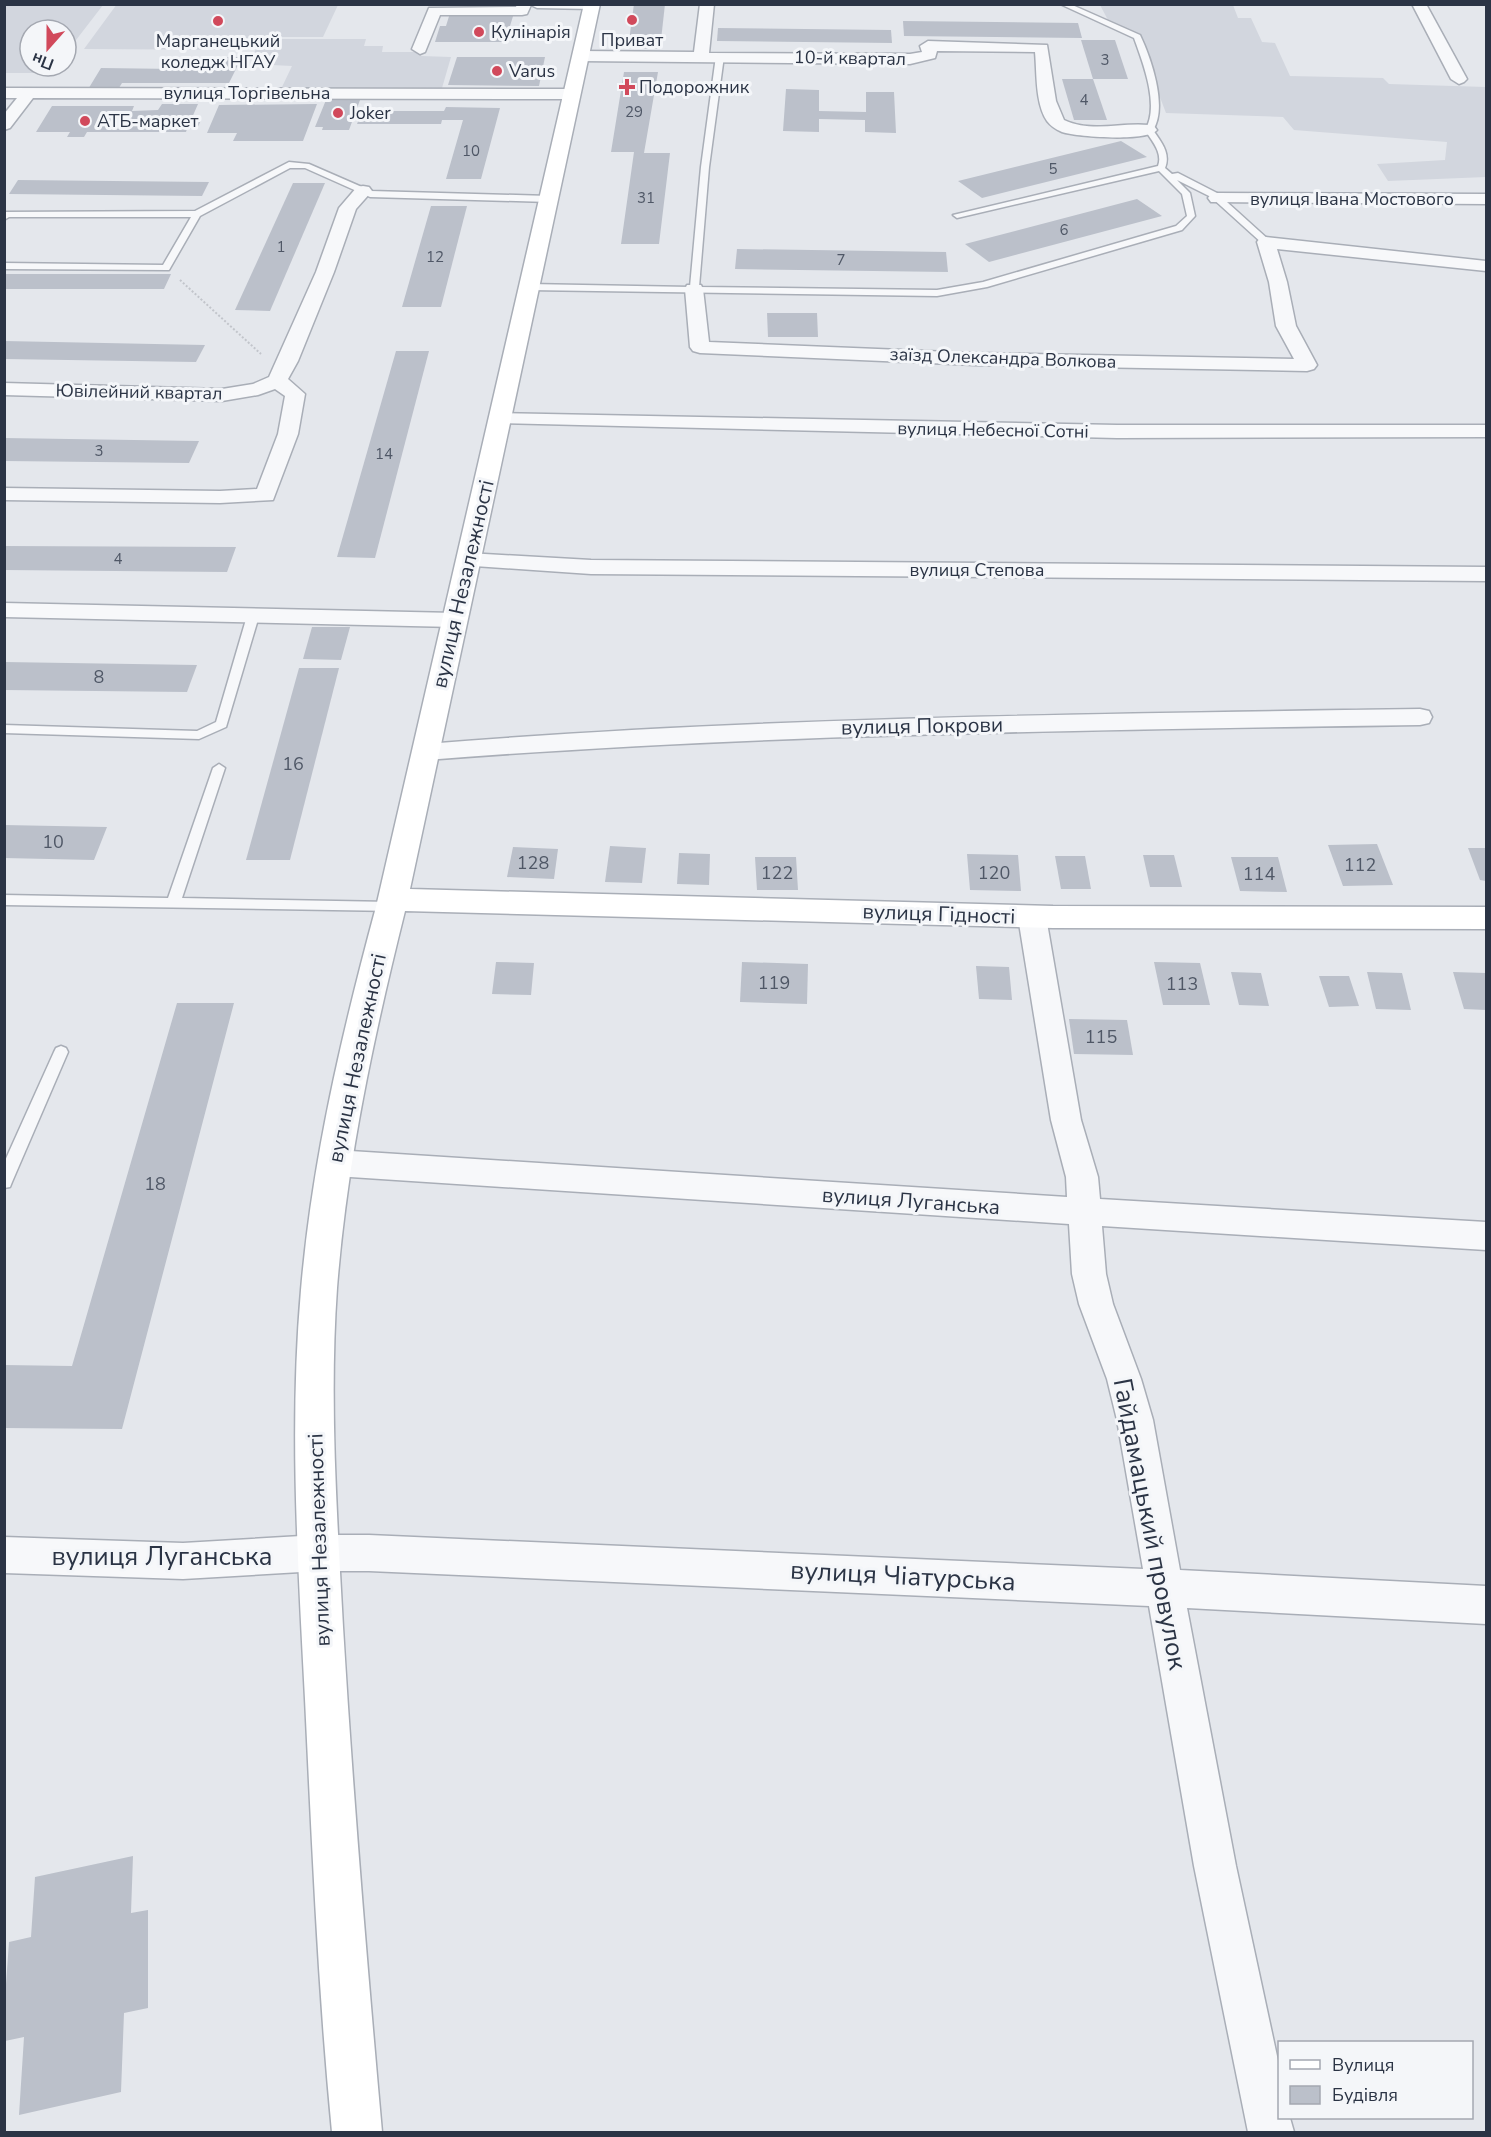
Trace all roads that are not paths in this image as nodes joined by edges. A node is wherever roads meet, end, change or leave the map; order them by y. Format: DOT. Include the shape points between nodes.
graph roads {
  1 [pos="524,4"];
  2 [pos="537,4"];
  3 [pos="707,4"];
  4 [pos="1063,4"];
  5 [pos="1419,4"];
  6 [pos="592,5"];
  7 [pos="420,49"];
  8 [pos="581,56"];
  9 [pos="701,56"];
  10 [pos="720,56"];
  11 [pos="1459,79"];
  12 [pos="4,93"];
  13 [pos="29,93"];
  14 [pos="572,94"];
  15 [pos="4,125"];
  16 [pos="1149,130"];
  17 [pos="1161,168"];
  18 [pos="363,191"];
  19 [pos="1217,198"];
  20 [pos="549,199"];
  21 [pos="1486,199"];
  22 [pos="196,214"];
  23 [pos="957,215"];
  24 [pos="4,217"];
  25 [pos="1266,242"];
  26 [pos="4,266"];
  27 [pos="1486,266"];
  28 [pos="529,287"];
  29 [pos="694,289"];
  30 [pos="279,376"];
  31 [pos="4,389"];
  32 [pos="500,419"];
  33 [pos="1486,431"];
  34 [pos="4,494"];
  35 [pos="468,560"];
  36 [pos="1486,574"];
  37 [pos="4,610"];
  38 [pos="253,616"];
  39 [pos="455,620"];
  40 [pos="1420,717"];
  41 [pos="4,729"];
  42 [pos="426,752"];
  43 [pos="219,768"];
  44 [pos="4,900"];
  45 [pos="392,903"];
  46 [pos="173,904"];
  47 [pos="1032,917"];
  48 [pos="1486,918"];
  49 [pos="61,1052"];
  50 [pos="335,1163"];
  51 [pos="4,1182"];
  52 [pos="1085,1210"];
  53 [pos="1486,1236"];
  54 [pos="318,1553"];
  55 [pos="4,1555"];
  56 [pos="1164,1588"];
  57 [pos="1486,1605"];
  58 [pos="357,2133"];
  59 [pos="1271,2133"];
  1 -- 7 [label="street" via="522,11 434,11"];
  2 -- 6 [label="street"];
  3 -- 9 [label="street"];
  4 -- 16 [label="lane" via="1137,37 1152,75 1154,122"];
  5 -- 11 [label="street"];
  6 -- 8 [label="main road, вулиця Незалежності"];
  8 -- 9 [label="street, 10-й квартал"];
  8 -- 14 [label="main road, вулиця Незалежності"];
  9 -- 10 [label="street, 10-й квартал"];
  10 -- 16 [label="street, 10-й квартал" via="910,59 930,55 928,46 1042,48 1053,119 1064,130"];
  10 -- 29 [label="lane"];
  12 -- 13 [label="street, вулиця Торгівельна"];
  13 -- 14 [label="street, вулиця Торгівельна"];
  13 -- 15 [label="street"];
  14 -- 20 [label="main road, вулиця Незалежності"];
  16 -- 17 [label="lane" via="1162,150"];
  17 -- 19 [label="lane"];
  17 -- 23 [label="lane"];
  17 -- 29 [label="lane" via="1186,193 1191,216 1179,228 984,285 937,292"];
  18 -- 20 [label="lane"];
  18 -- 22 [label="lane" via="306,166 289,165"];
  18 -- 30 [label="street" via="348,208 325,272"];
  19 -- 21 [label="street, вулиця Івана Мостового"];
  19 -- 25 [label="lane"];
  20 -- 28 [label="main road, вулиця Незалежності"];
  22 -- 24 [label="lane"];
  22 -- 26 [label="lane" via="166,268"];
  25 -- 27 [label="street"];
  25 -- 29 [label="street, заїзд Олександра Волкова" via="1286,327 1306,365 975,359 700,347"];
  28 -- 29 [label="lane"];
  28 -- 32 [label="main road, вулиця Незалежності"];
  30 -- 31 [label="street, Ювілейний квартал" via="258,389 222,395"];
  30 -- 34 [label="street" via="295,394 288,434 265,495"];
  32 -- 33 [label="street, вулиця Небесної Сотні" via="911,429 1333,434"];
  32 -- 35 [label="main road, вулиця Незалежності"];
  35 -- 36 [label="street, вулиця Степова" via="591,567"];
  35 -- 39 [label="main road, вулиця Незалежності"];
  37 -- 38 [label="street"];
  38 -- 39 [label="street"];
  38 -- 41 [label="lane" via="222,724 199,735"];
  39 -- 42 [label="main road, вулиця Незалежності"];
  40 -- 42 [label="street, вулиця Покрови" via="857,726"];
  42 -- 45 [label="main road, вулиця Незалежності"];
  43 -- 46 [label="lane"];
  44 -- 46 [label="lane"];
  45 -- 46 [label="lane"];
  45 -- 47 [label="main road, вулиця Гідності"];
  45 -- 50 [label="main road, вулиця Незалежності" via="366,1002"];
  47 -- 48 [label="main road, вулиця Гідності"];
  47 -- 52 [label="street, Гайдамацький провулок"];
  49 -- 51 [label="lane"];
  50 -- 52 [label="street, вулиця Луганська"];
  50 -- 54 [label="main road, вулиця Незалежності" via="319,1290 315,1386"];
  52 -- 53 [label="street, вулиця Луганська"];
  52 -- 56 [label="street, Гайдамацький провулок" via="1089,1274 1135,1420"];
  54 -- 55 [label="street, вулиця Луганська" via="183,1561"];
  54 -- 56 [label="street, вулиця Чіатурська"];
  54 -- 58 [label="main road, вулиця Незалежності" via="327,1743"];
  56 -- 57 [label="street, вулиця Чіатурська"];
  56 -- 59 [label="street, Гайдамацький провулок" via="1226,1926"];
}
